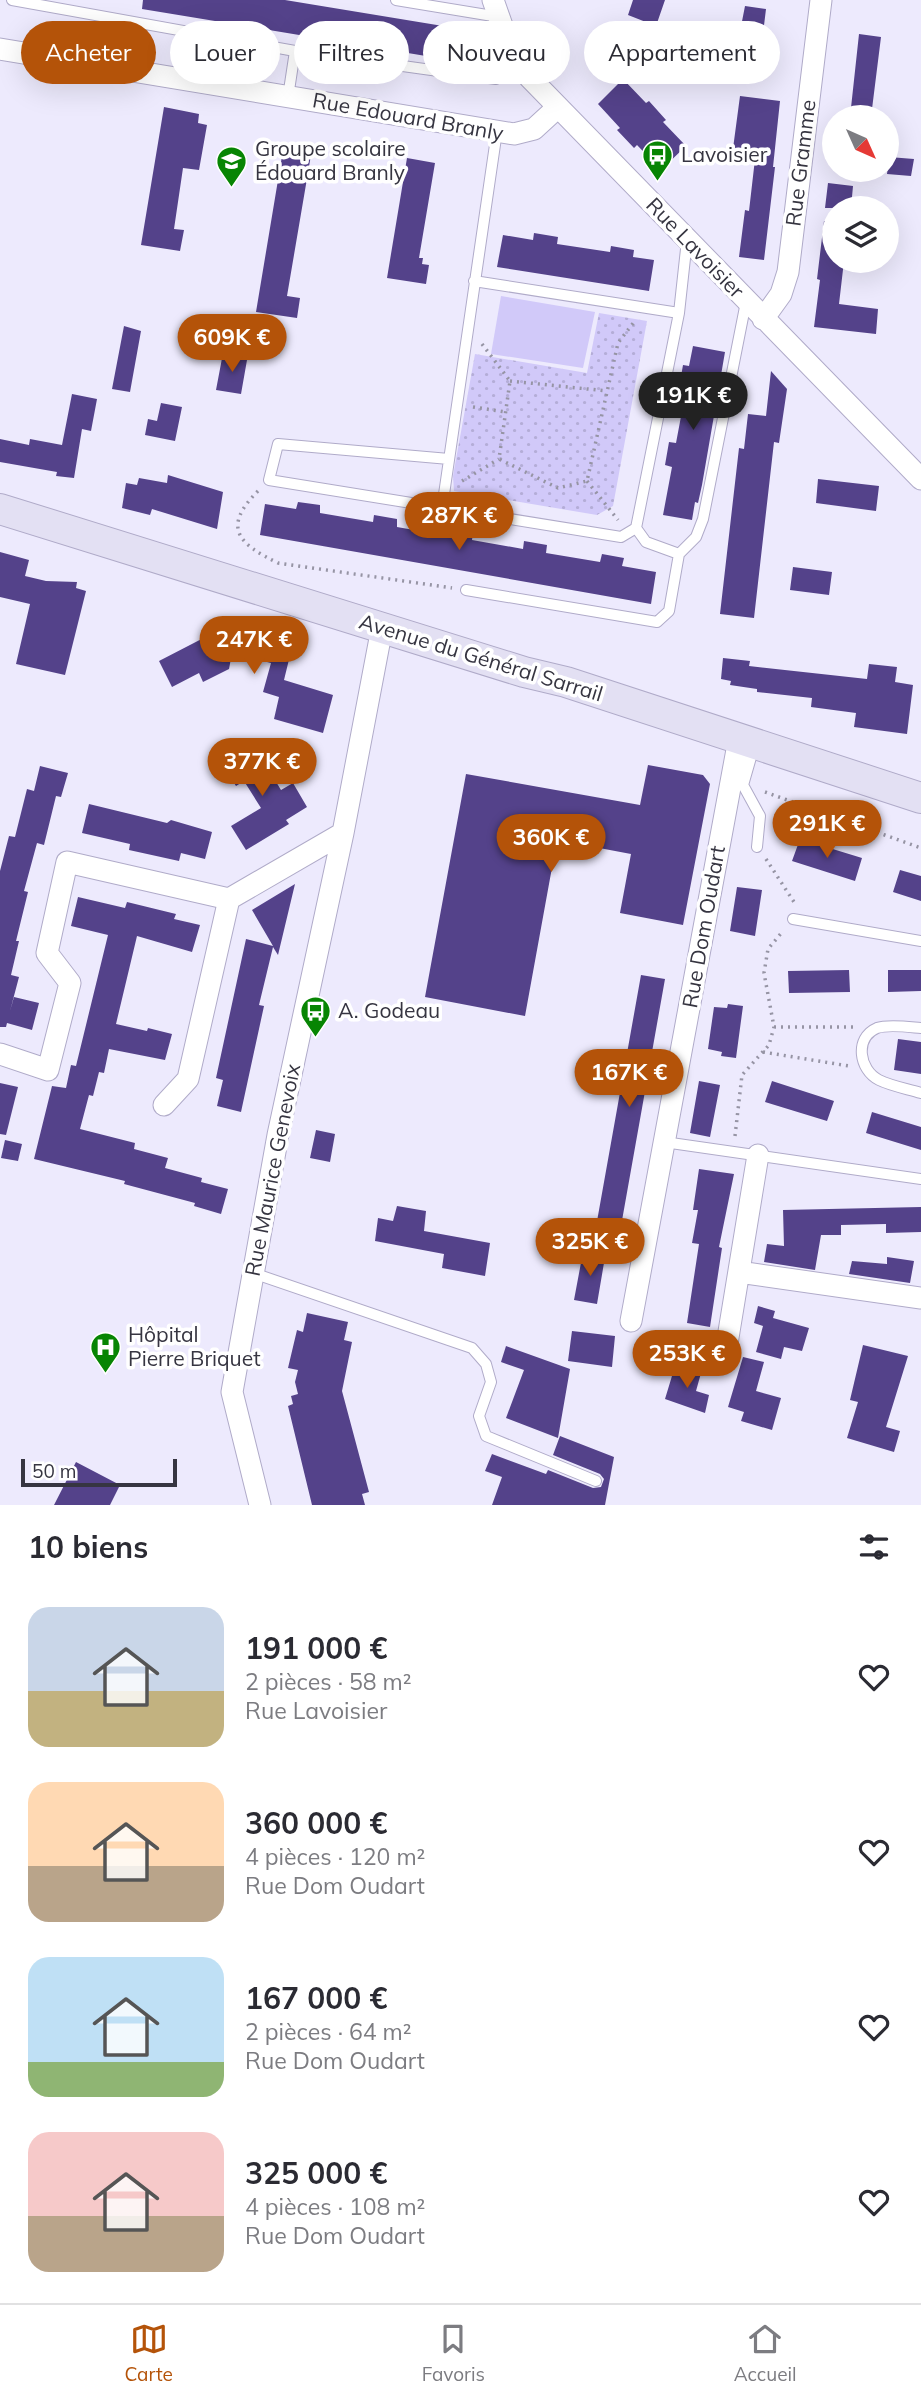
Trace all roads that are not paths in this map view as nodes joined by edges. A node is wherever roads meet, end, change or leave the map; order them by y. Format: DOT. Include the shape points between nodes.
graph roads {
  1 [pos="12,0"];
  2 [pos="396,0"];
  3 [pos="821,0"];
  4 [pos="496,9"];
  5 [pos="0,49"];
  6 [pos="294,51"];
  7 [pos="294,58"];
  8 [pos="537,84"];
  9 [pos="288,97"];
  10 [pos="558,107"];
  11 [pos="497,131"];
  12 [pos="687,240"];
  13 [pos="474,281"];
  14 [pos="746,302"];
  15 [pos="680,313"];
  16 [pos="764,319"];
  17 [pos="449,459"];
  18 [pos="921,479"];
  19 [pos="442,508"];
  20 [pos="0,509"];
  21 [pos="632,530"];
  22 [pos="679,554"];
  23 [pos="466,590"];
  24 [pos="382,628"];
  25 [pos="746,741"];
  26 [pos="921,798"];
  27 [pos="342,833"];
  28 [pos="757,847"];
  29 [pos="229,899"];
  30 [pos="793,919"];
  31 [pos="921,941"];
  32 [pos="921,1028"];
  33 [pos="0,1054"];
  34 [pos="921,1093"];
  35 [pos="164,1105"];
  36 [pos="664,1142"];
  37 [pos="758,1155"];
  38 [pos="921,1179"];
  39 [pos="739,1272"];
  40 [pos="253,1273"];
  41 [pos="921,1298"];
  42 [pos="631,1321"];
  43 [pos="724,1362"];
  44 [pos="596,1481"];
  45 [pos="260,1505"];
  1 -- 6 [label="lane"];
  2 -- 4 [label="lane"];
  3 -- 16 [label="street, Rue Gramme" via="788,272 781,294"];
  5 -- 9 [label="street, Rue Edouard Branly"];
  7 -- 9 [label="lane"];
  8 -- 10 [label="street, Rue Lavoisier"];
  9 -- 11 [label="street, Rue Edouard Branly"];
  10 -- 11 [label="street, Rue Edouard Branly" via="524,133"];
  10 -- 12 [label="street, Rue Lavoisier"];
  11 -- 13 [label="lane"];
  12 -- 14 [label="street, Rue Lavoisier"];
  12 -- 15 [label="lane"];
  13 -- 15 [label="lane"];
  13 -- 17 [label="lane"];
  14 -- 16 [label="street, Rue Lavoisier"];
  14 -- 22 [label="lane" via="704,519 696,537"];
  15 -- 21 [label="lane"];
  16 -- 18 [label="street, Rue Lavoisier"];
  17 -- 19 [label="lane"];
  17 -- 19 [label="lane" via="278,444 269,480"];
  19 -- 21 [label="lane" via="621,537"];
  20 -- 24 [label="main road, Avenue du Général Sarrail"];
  21 -- 22 [label="lane" via="646,542"];
  22 -- 23 [label="lane" via="669,611 657,622"];
  24 -- 25 [label="main road, Avenue du Général Sarrail"];
  24 -- 27 [label="street, Rue Maurice Genevoix"];
  25 -- 26 [label="main road, Avenue du Général Sarrail"];
  25 -- 28 [label="lane" via="743,785 760,816"];
  25 -- 36 [label="street, Rue Dom Oudart"];
  27 -- 29 [label="street"];
  27 -- 40 [label="street, Rue Maurice Genevoix"];
  29 -- 33 [label="street" via="67,862 47,953 70,983 48,1070"];
  29 -- 35 [label="street" via="187,1079"];
  30 -- 31 [label="lane"];
  32 -- 34 [label="lane" via="879,1027 866,1037 861,1051 865,1068 878,1080"];
  36 -- 37 [label="lane"];
  36 -- 42 [label="street, Rue Dom Oudart"];
  37 -- 38 [label="lane"];
  37 -- 39 [label="street"];
  39 -- 41 [label="street"];
  39 -- 43 [label="street"];
  40 -- 44 [label="lane" via="472,1348 486,1364 491,1382 479,1416 486,1436"];
  40 -- 45 [label="street, Rue Maurice Genevoix" via="232,1392"];
}
